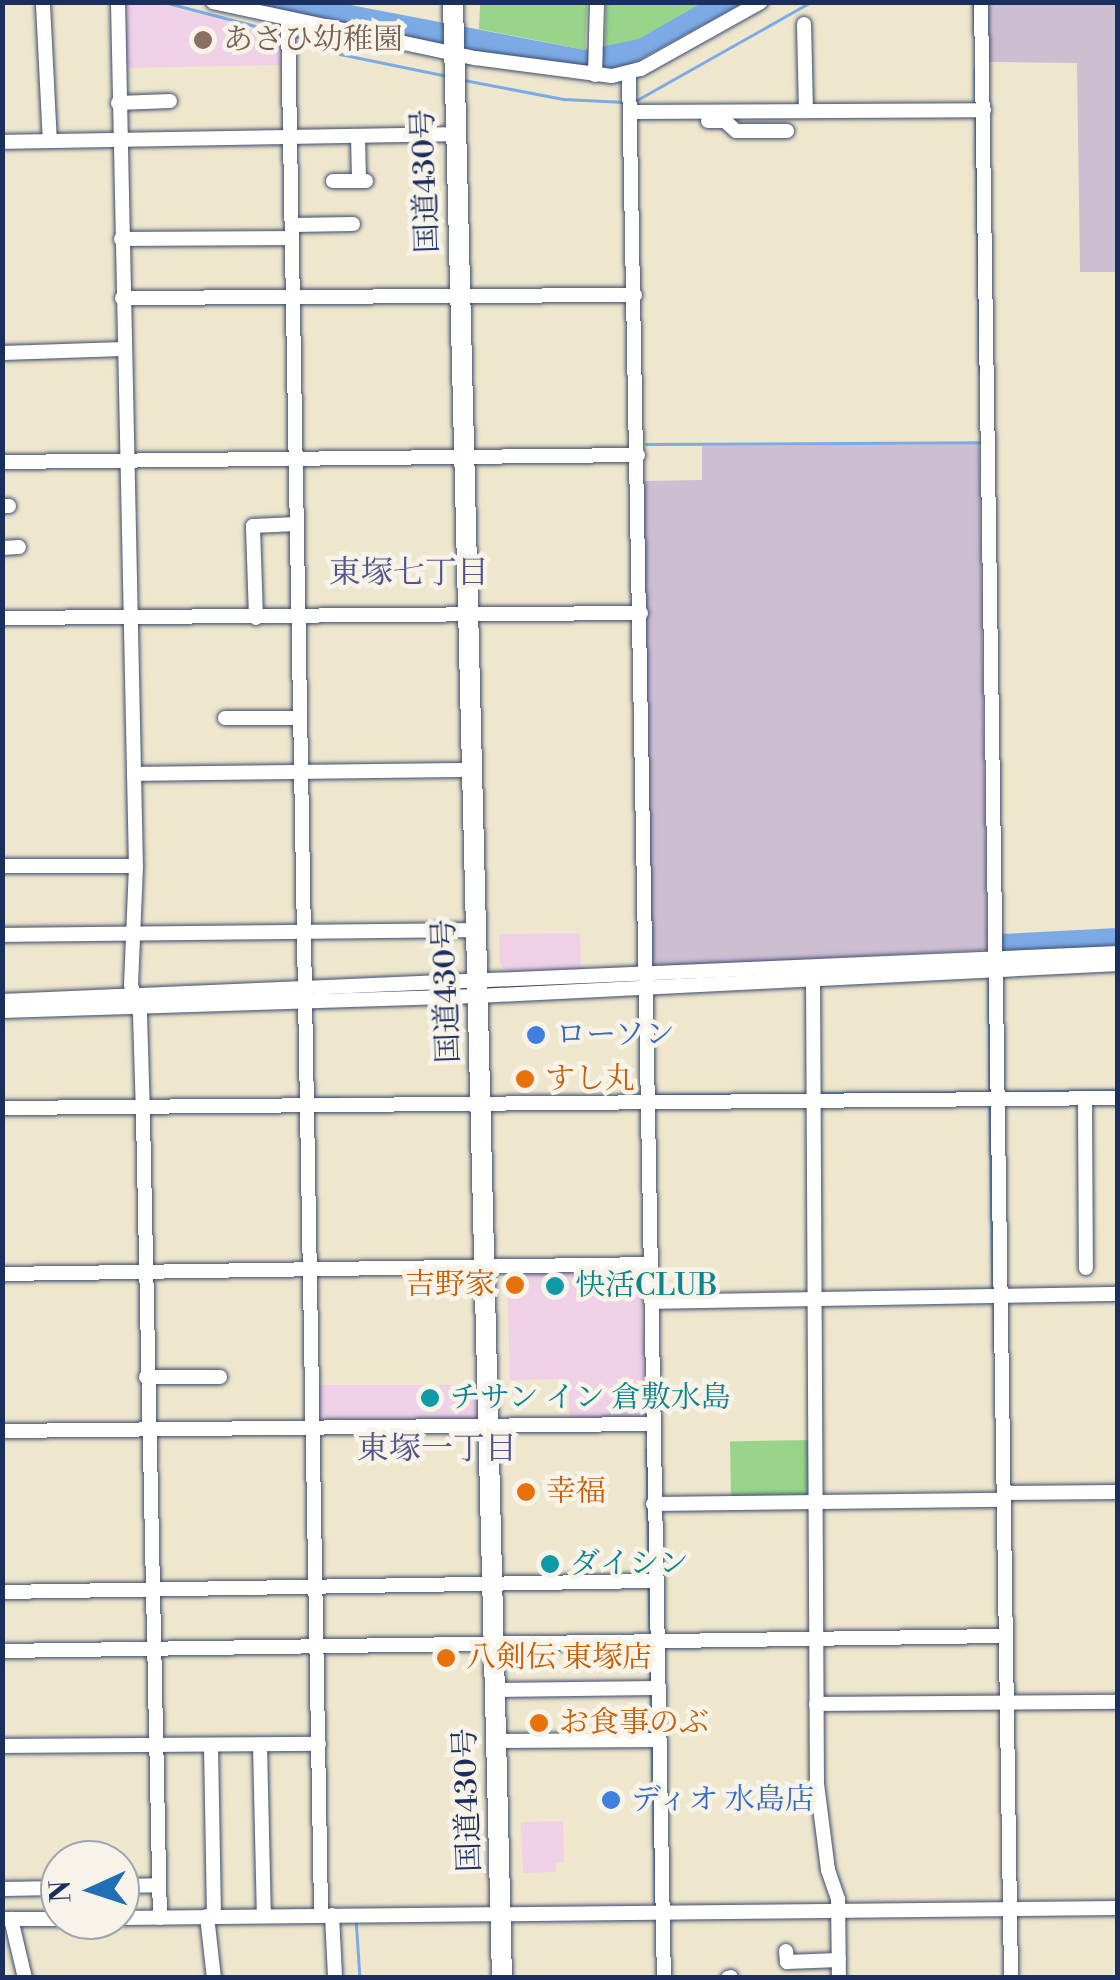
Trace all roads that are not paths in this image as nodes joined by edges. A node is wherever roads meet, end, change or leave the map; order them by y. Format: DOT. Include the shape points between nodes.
graph roads {
  1 [pos="118,2"];
  2 [pos="213,2"];
  3 [pos="464,2"];
  4 [pos="597,2"];
  5 [pos="761,2"];
  6 [pos="982,2"];
  7 [pos="43,5"];
  8 [pos="457,17"];
  9 [pos="288,20"];
  10 [pos="804,24"];
  11 [pos="459,65"];
  12 [pos="595,72"];
  13 [pos="629,74"];
  14 [pos="170,102"];
  15 [pos="118,103"];
  16 [pos="631,109"];
  17 [pos="978,110"];
  18 [pos="806,111"];
  19 [pos="787,131"];
  20 [pos="455,134"];
  21 [pos="358,136"];
  22 [pos="290,138"];
  23 [pos="118,140"];
  24 [pos="50,141"];
  25 [pos="2,142"];
  26 [pos="333,181"];
  27 [pos="353,224"];
  28 [pos="292,232"];
  29 [pos="120,239"];
  30 [pos="631,295"];
  31 [pos="465,297"];
  32 [pos="122,298"];
  33 [pos="293,298"];
  34 [pos="124,350"];
  35 [pos="2,353"];
  36 [pos="634,455"];
  37 [pos="469,456"];
  38 [pos="296,457"];
  39 [pos="127,458"];
  40 [pos="2,462"];
  41 [pos="296,524"];
  42 [pos="19,547"];
  43 [pos="2,548"];
  44 [pos="636,614"];
  45 [pos="473,616"];
  46 [pos="2,618"];
  47 [pos="130,618"];
  48 [pos="256,618"];
  49 [pos="297,618"];
  50 [pos="225,718"];
  51 [pos="300,718"];
  52 [pos="472,770"];
  53 [pos="302,772"];
  54 [pos="134,774"];
  55 [pos="2,866"];
  56 [pos="136,866"];
  57 [pos="474,930"];
  58 [pos="304,932"];
  59 [pos="133,934"];
  60 [pos="2,935"];
  61 [pos="1118,953"];
  62 [pos="1118,964"];
  63 [pos="996,965"];
  64 [pos="813,974"];
  65 [pos="646,982"];
  66 [pos="483,990"];
  67 [pos="304,996"];
  68 [pos="2,1001"];
  69 [pos="136,1001"];
  70 [pos="2,1010"];
  71 [pos="813,1096"];
  72 [pos="995,1097"];
  73 [pos="1118,1098"];
  74 [pos="1085,1099"];
  75 [pos="645,1100"];
  76 [pos="308,1101"];
  77 [pos="141,1103"];
  78 [pos="487,1104"];
  79 [pos="2,1108"];
  80 [pos="647,1264"];
  81 [pos="490,1267"];
  82 [pos="1086,1268"];
  83 [pos="310,1269"];
  84 [pos="144,1271"];
  85 [pos="2,1274"];
  86 [pos="1118,1294"];
  87 [pos="1000,1297"];
  88 [pos="816,1301"];
  89 [pos="652,1302"];
  90 [pos="146,1377"];
  91 [pos="220,1377"];
  92 [pos="649,1424"];
  93 [pos="494,1426"];
  94 [pos="314,1428"];
  95 [pos="147,1430"];
  96 [pos="2,1431"];
  97 [pos="1118,1492"];
  98 [pos="1004,1497"];
  99 [pos="818,1502"];
  100 [pos="653,1504"];
  101 [pos="651,1581"];
  102 [pos="498,1584"];
  103 [pos="316,1587"];
  104 [pos="150,1590"];
  105 [pos="2,1592"];
  106 [pos="1005,1636"];
  107 [pos="820,1641"];
  108 [pos="655,1642"];
  109 [pos="500,1644"];
  110 [pos="317,1646"];
  111 [pos="152,1648"];
  112 [pos="2,1650"];
  113 [pos="652,1688"];
  114 [pos="501,1690"];
  115 [pos="1118,1702"];
  116 [pos="816,1704"];
  117 [pos="1006,1704"];
  118 [pos="654,1740"];
  119 [pos="502,1741"];
  120 [pos="319,1744"];
  121 [pos="212,1745"];
  122 [pos="260,1745"];
  123 [pos="2,1746"];
  124 [pos="156,1746"];
  125 [pos="140,1885"];
  126 [pos="159,1885"];
  127 [pos="40,1888"];
  128 [pos="2,1889"];
  129 [pos="1010,1908"];
  130 [pos="1118,1908"];
  131 [pos="658,1910"];
  132 [pos="838,1910"];
  133 [pos="324,1913"];
  134 [pos="507,1915"];
  135 [pos="210,1916"];
  136 [pos="264,1916"];
  137 [pos="140,1918"];
  138 [pos="160,1918"];
  139 [pos="7,1919"];
  140 [pos="40,1919"];
  141 [pos="786,1951"];
  142 [pos="839,1960"];
  143 [pos="335,1977"];
  144 [pos="25,1978"];
  145 [pos="214,1978"];
  146 [pos="502,1978"];
  147 [pos="514,1978"];
  148 [pos="664,1978"];
  149 [pos="839,1978"];
  150 [pos="1011,1978"];
  1 -- 15 [label="street"];
  2 -- 9 [label="street"];
  3 -- 8 [label="highway, 国道430号"];
  4 -- 12 [label="street"];
  5 -- 13 [label="street"];
  6 -- 17 [label="street"];
  7 -- 24 [label="street"];
  8 -- 11 [label="highway, 国道430号"];
  9 -- 11 [label="street"];
  9 -- 22 [label="street"];
  10 -- 18 [label="street"];
  11 -- 12 [label="street"];
  11 -- 20 [label="highway, 国道430号"];
  11 -- 31 [label="highway, 国道430号"];
  12 -- 13 [label="street"];
  13 -- 16 [label="street"];
  14 -- 15 [label="street"];
  15 -- 23 [label="street"];
  16 -- 18 [label="street"];
  16 -- 19 [label="street" via="726,121 736,131"];
  16 -- 30 [label="street"];
  17 -- 18 [label="street"];
  17 -- 63 [label="street"];
  20 -- 21 [label="street"];
  20 -- 31 [label="highway, 国道430号"];
  21 -- 22 [label="street"];
  21 -- 26 [label="street" via="363,181"];
  22 -- 23 [label="street"];
  22 -- 28 [label="street"];
  23 -- 24 [label="street"];
  23 -- 29 [label="street"];
  24 -- 25 [label="street"];
  27 -- 28 [label="street"];
  28 -- 29 [label="street"];
  28 -- 33 [label="street"];
  29 -- 32 [label="street"];
  30 -- 31 [label="street"];
  30 -- 36 [label="street"];
  31 -- 33 [label="street"];
  31 -- 37 [label="highway, 国道430号"];
  32 -- 33 [label="street"];
  32 -- 34 [label="street"];
  33 -- 38 [label="street"];
  34 -- 35 [label="street"];
  34 -- 39 [label="street"];
  36 -- 37 [label="street"];
  36 -- 44 [label="street"];
  37 -- 38 [label="street"];
  37 -- 45 [label="highway, 国道430号"];
  38 -- 39 [label="street"];
  38 -- 41 [label="street"];
  39 -- 40 [label="street"];
  39 -- 47 [label="street"];
  41 -- 48 [label="street" via="252,526"];
  41 -- 49 [label="street"];
  42 -- 43 [label="street"];
  44 -- 45 [label="street"];
  44 -- 65 [label="street"];
  45 -- 49 [label="street"];
  45 -- 52 [label="highway, 国道430号"];
  45 -- 66 [label="highway, 国道430号"];
  46 -- 47 [label="street"];
  47 -- 48 [label="street"];
  47 -- 54 [label="street"];
  48 -- 49 [label="street"];
  49 -- 51 [label="street"];
  50 -- 51 [label="street"];
  51 -- 53 [label="street"];
  52 -- 53 [label="street"];
  52 -- 57 [label="highway, 国道430号"];
  53 -- 54 [label="street"];
  53 -- 58 [label="street"];
  54 -- 56 [label="street"];
  55 -- 56 [label="street"];
  56 -- 59 [label="street"];
  57 -- 58 [label="street"];
  57 -- 66 [label="highway, 国道430号"];
  58 -- 59 [label="street"];
  58 -- 67 [label="street"];
  59 -- 60 [label="street"];
  59 -- 69 [label="street"];
  61 -- 63 [label="street"];
  62 -- 63 [label="street"];
  63 -- 64 [label="street"];
  63 -- 72 [label="street"];
  64 -- 65 [label="street"];
  64 -- 71 [label="street"];
  65 -- 66 [label="street"];
  65 -- 75 [label="street"];
  66 -- 67 [label="street"];
  66 -- 78 [label="highway, 国道430号"];
  67 -- 69 [label="street"];
  67 -- 76 [label="street"];
  68 -- 69 [label="street"];
  69 -- 70 [label="street"];
  69 -- 77 [label="street"];
  71 -- 72 [label="street"];
  71 -- 75 [label="street"];
  71 -- 88 [label="street"];
  72 -- 74 [label="street"];
  72 -- 87 [label="street"];
  73 -- 74 [label="street"];
  74 -- 82 [label="street"];
  75 -- 78 [label="street"];
  75 -- 80 [label="street"];
  76 -- 77 [label="street"];
  76 -- 78 [label="street"];
  76 -- 83 [label="street"];
  77 -- 79 [label="street"];
  77 -- 84 [label="street"];
  78 -- 81 [label="highway, 国道430号"];
  80 -- 81 [label="street"];
  80 -- 89 [label="street"];
  81 -- 83 [label="street"];
  81 -- 93 [label="highway, 国道430号"];
  83 -- 84 [label="street"];
  83 -- 94 [label="street"];
  84 -- 85 [label="street"];
  84 -- 90 [label="street"];
  86 -- 87 [label="street"];
  87 -- 88 [label="street"];
  87 -- 98 [label="street"];
  88 -- 89 [label="street"];
  88 -- 99 [label="street"];
  89 -- 92 [label="street"];
  90 -- 91 [label="street"];
  90 -- 95 [label="street"];
  92 -- 93 [label="street"];
  92 -- 100 [label="street"];
  93 -- 94 [label="street"];
  93 -- 102 [label="highway, 国道430号"];
  94 -- 95 [label="street"];
  94 -- 103 [label="street"];
  95 -- 96 [label="street"];
  95 -- 104 [label="street"];
  97 -- 98 [label="street"];
  98 -- 99 [label="street"];
  98 -- 106 [label="street"];
  99 -- 100 [label="street"];
  99 -- 107 [label="street"];
  100 -- 101 [label="street"];
  101 -- 102 [label="street"];
  101 -- 108 [label="street"];
  102 -- 103 [label="street"];
  102 -- 109 [label="highway, 国道430号"];
  103 -- 104 [label="street"];
  103 -- 110 [label="street"];
  104 -- 105 [label="street"];
  104 -- 111 [label="street"];
  106 -- 107 [label="street"];
  106 -- 117 [label="street"];
  107 -- 108 [label="street"];
  107 -- 116 [label="street"];
  108 -- 109 [label="street"];
  108 -- 113 [label="street"];
  109 -- 110 [label="street"];
  109 -- 114 [label="highway, 国道430号"];
  110 -- 111 [label="street"];
  110 -- 120 [label="street"];
  111 -- 112 [label="street"];
  111 -- 124 [label="street"];
  113 -- 114 [label="street"];
  113 -- 118 [label="street"];
  114 -- 119 [label="highway, 国道430号"];
  115 -- 117 [label="street"];
  116 -- 117 [label="street"];
  116 -- 132 [label="street" via="821,1832"];
  117 -- 129 [label="street"];
  118 -- 119 [label="street"];
  118 -- 131 [label="street"];
  119 -- 134 [label="highway, 国道430号"];
  120 -- 122 [label="street"];
  120 -- 133 [label="street"];
  121 -- 122 [label="street"];
  121 -- 124 [label="street"];
  121 -- 135 [label="street"];
  122 -- 136 [label="street"];
  123 -- 124 [label="street"];
  124 -- 126 [label="street"];
  125 -- 126 [label="street"];
  126 -- 138 [label="street"];
  127 -- 128 [label="street"];
  129 -- 130 [label="street"];
  129 -- 132 [label="street"];
  129 -- 150 [label="street"];
  131 -- 132 [label="street"];
  131 -- 134 [label="street"];
  131 -- 148 [label="street"];
  132 -- 142 [label="street"];
  133 -- 134 [label="street"];
  133 -- 136 [label="street"];
  133 -- 143 [label="street"];
  134 -- 146 [label="highway, 国道430号"];
  134 -- 147 [label="highway, 国道430号"];
  135 -- 136 [label="street"];
  135 -- 138 [label="street"];
  135 -- 145 [label="street"];
  137 -- 138 [label="street"];
  139 -- 140 [label="street"];
  139 -- 144 [label="street"];
  141 -- 142 [label="street" via="787,1962"];
  142 -- 149 [label="street"];
}
